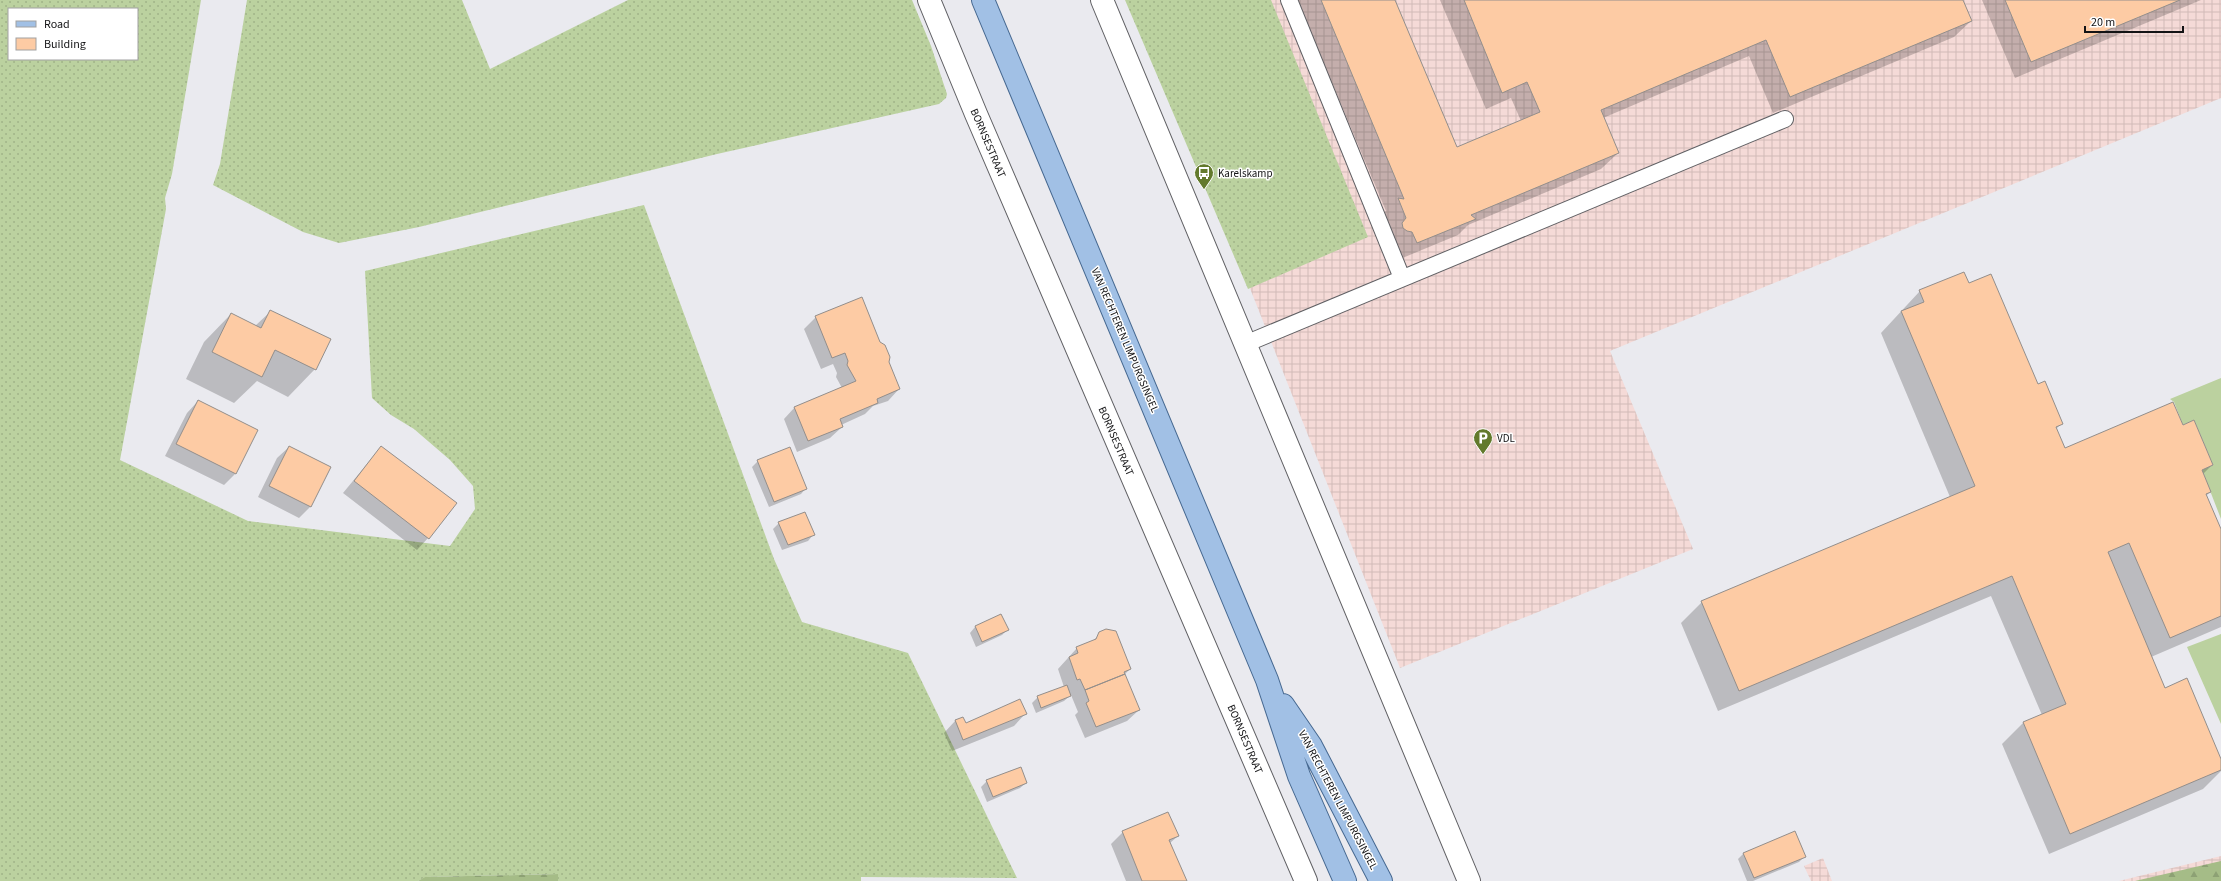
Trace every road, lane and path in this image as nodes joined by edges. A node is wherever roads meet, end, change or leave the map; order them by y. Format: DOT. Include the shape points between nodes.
graph roads {
  1 [pos="929,0"];
  2 [pos="983,0"];
  3 [pos="1102,0"];
  4 [pos="1289,0"];
  5 [pos="1785,119"];
  6 [pos="1402,278"];
  7 [pos="1245,344"];
  8 [pos="1267,680"];
  9 [pos="1306,881"];
  10 [pos="1345,881"];
  11 [pos="1381,881"];
  12 [pos="1469,881"];
  1 -- 9 [label="street, BORNSESTRAAT" via="979,122"];
  2 -- 8 [label="main road, VAN RECHTEREN LIMPURGSINGEL"];
  3 -- 7 [label="street"];
  4 -- 6 [label="lane"];
  5 -- 6 [label="lane"];
  6 -- 7 [label="lane"];
  7 -- 12 [label="street"];
  8 -- 10 [label="main road, VAN RECHTEREN LIMPURGSINGEL" via="1299,776"];
  8 -- 11 [label="main road, VAN RECHTEREN LIMPURGSINGEL" via="1311,746"];
}
